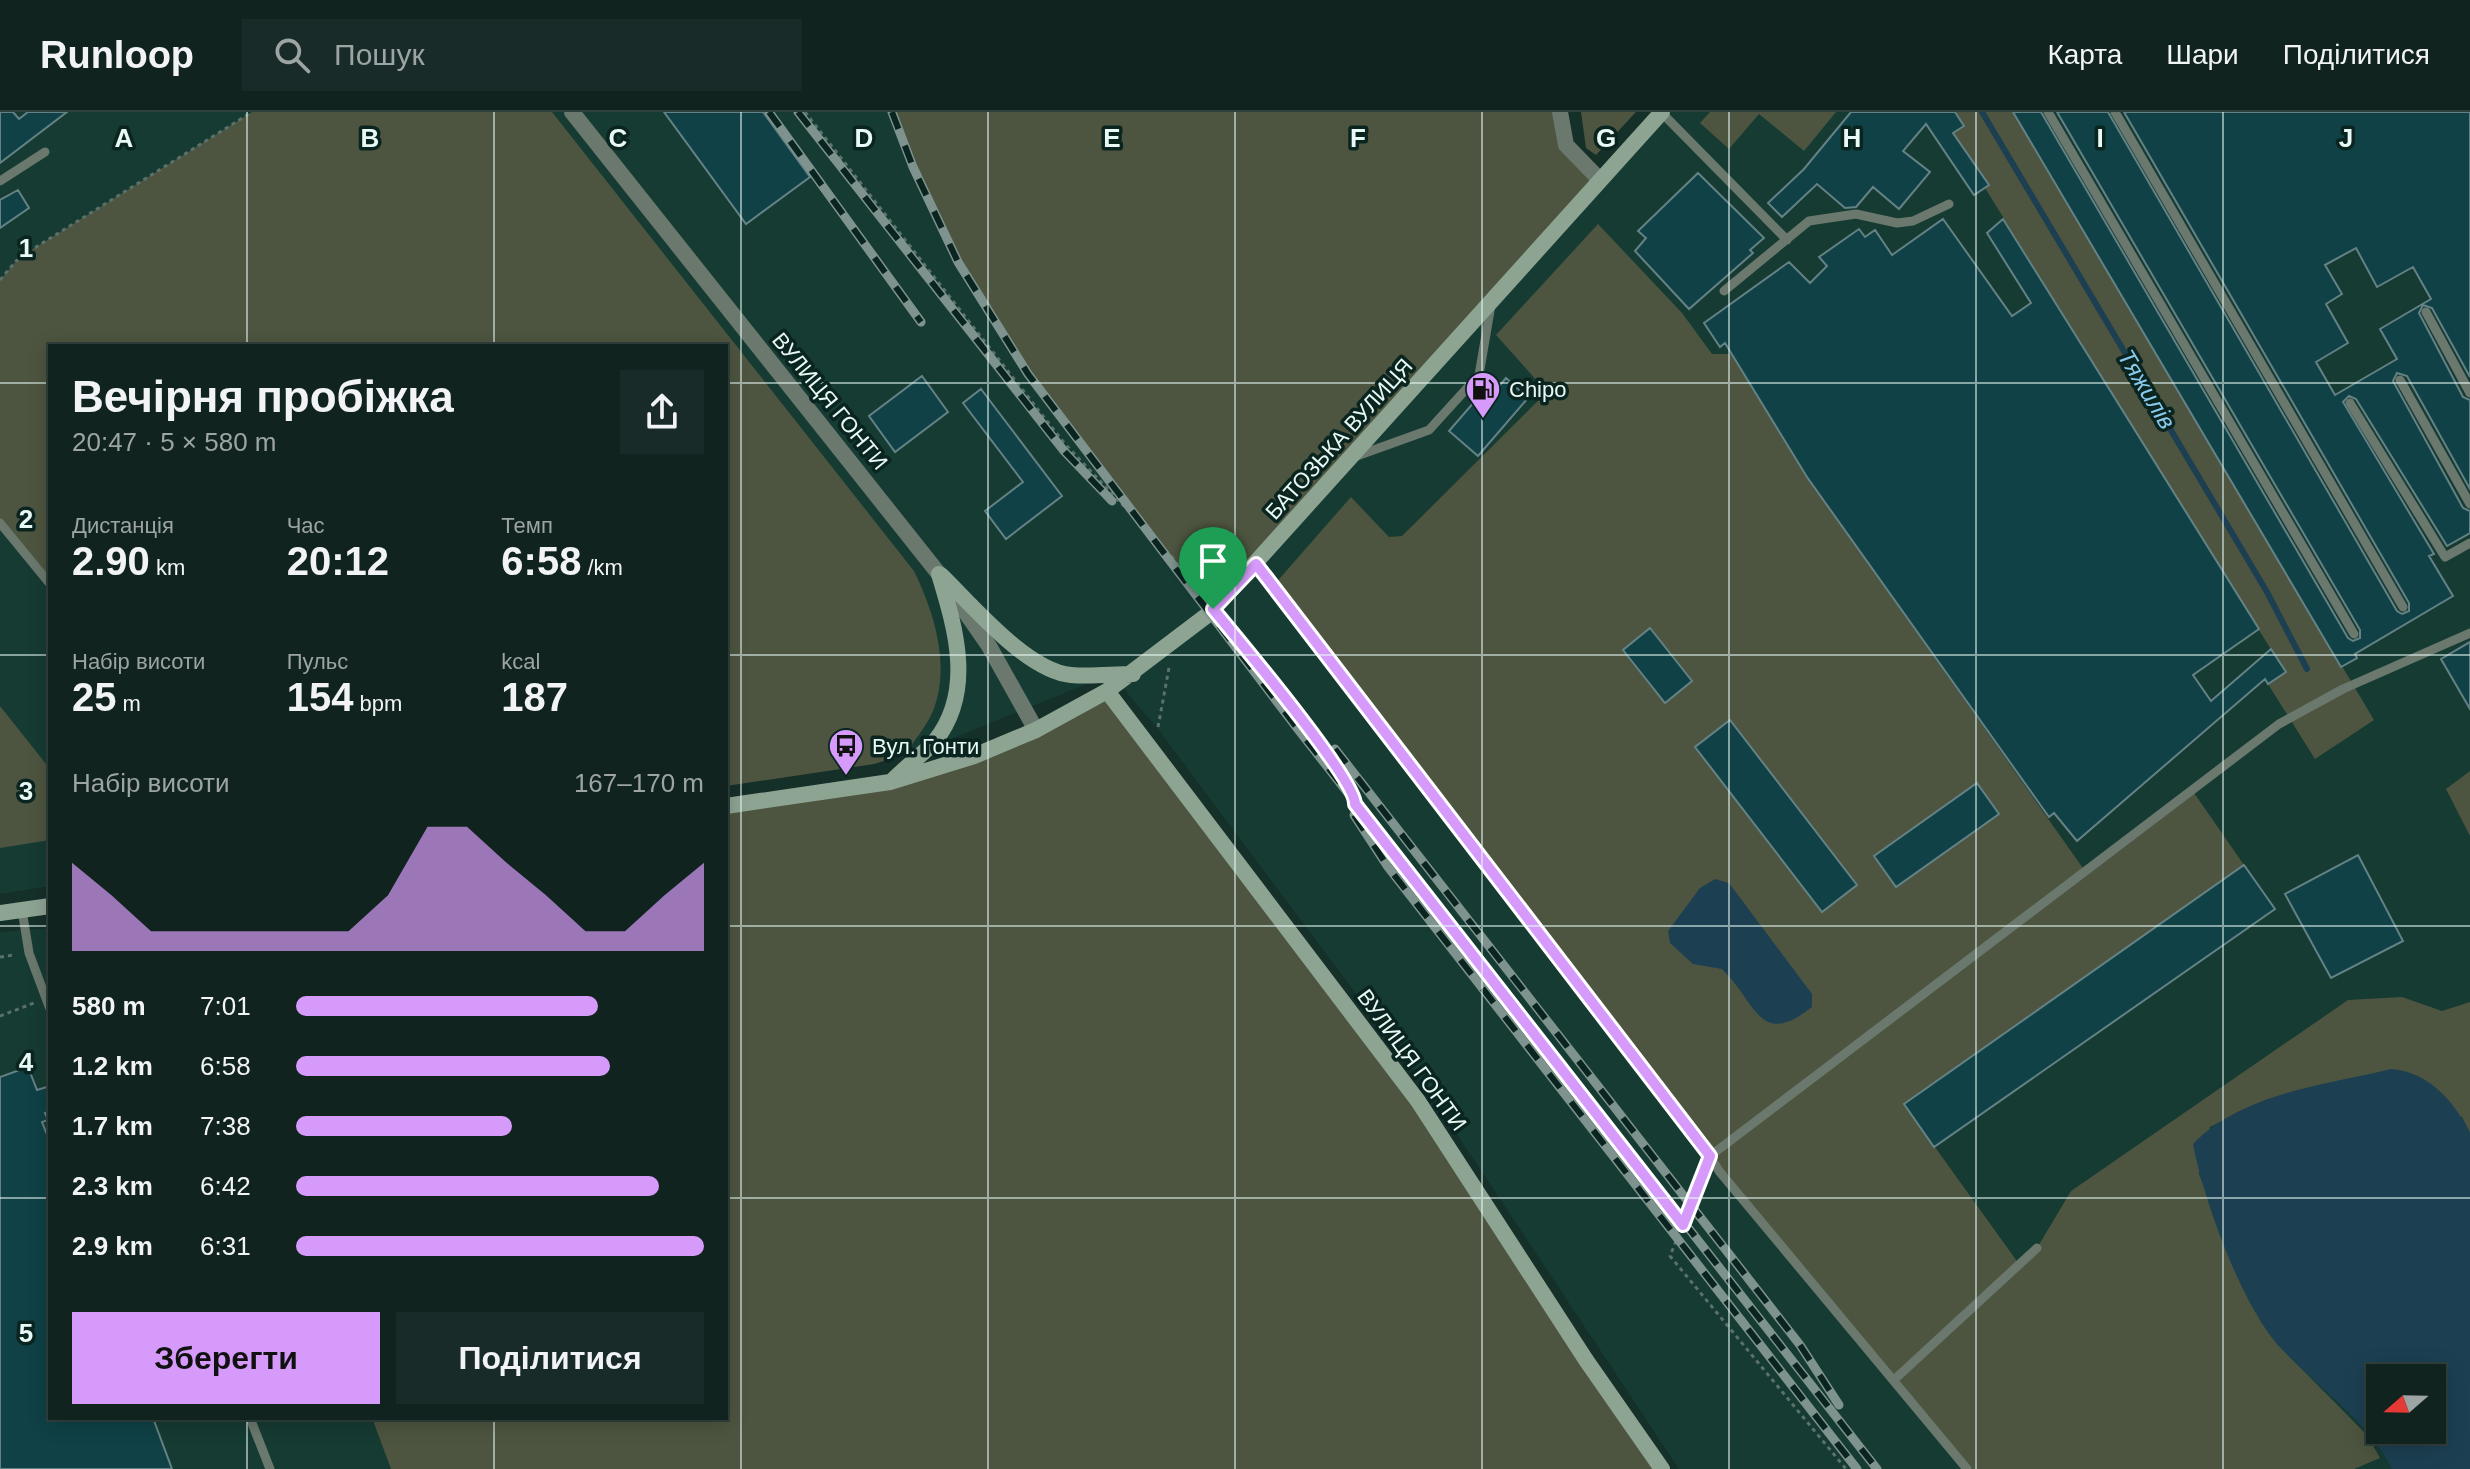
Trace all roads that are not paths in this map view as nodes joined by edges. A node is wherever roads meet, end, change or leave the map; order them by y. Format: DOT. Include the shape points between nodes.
graph roads {
  1 [pos="572,112"];
  2 [pos="1560,112"];
  3 [pos="1661,112"];
  4 [pos="2048,112"];
  5 [pos="2115,112"];
  6 [pos="45,152"];
  7 [pos="1600,180"];
  8 [pos="0,181"];
  9 [pos="1949,204"];
  10 [pos="1787,240"];
  11 [pos="1724,291"];
  12 [pos="1492,300"];
  13 [pos="2426,312"];
  14 [pos="2400,380"];
  15 [pos="2470,393"];
  16 [pos="2350,403"];
  17 [pos="1351,458"];
  18 [pos="2470,504"];
  19 [pos="0,523"];
  20 [pos="2470,543"];
  21 [pos="1256,564"];
  22 [pos="939,574"];
  23 [pos="48,582"];
  24 [pos="2403,607"];
  25 [pos="2470,633"];
  26 [pos="2354,634"];
  27 [pos="1133,674"];
  28 [pos="1107,691"];
  29 [pos="1036,730"];
  30 [pos="890,782"];
  31 [pos="728,806"];
  32 [pos="48,906"];
  33 [pos="22,910"];
  34 [pos="0,913"];
  35 [pos="48,1004"];
  36 [pos="1710,1156"];
  37 [pos="2037,1248"];
  38 [pos="1895,1379"];
  39 [pos="251,1420"];
  40 [pos="270,1469"];
  41 [pos="1662,1469"];
  42 [pos="1967,1469"];
  1 -- 22 [label="street, ВУЛИЦЯ ГОНТИ"];
  2 -- 7 [label="street" via="1566,145"];
  3 -- 7 [label="street, БАТОЗЬКА ВУЛИЦЯ"];
  3 -- 10 [label="lane"];
  4 -- 26 [label="lane"];
  5 -- 24 [label="lane"];
  6 -- 8 [label="lane"];
  7 -- 12 [label="street, БАТОЗЬКА ВУЛИЦЯ"];
  9 -- 10 [label="lane" via="1897,223 1856,214 1809,221"];
  10 -- 11 [label="lane"];
  12 -- 17 [label="street, БАТОЗЬКА ВУЛИЦЯ"];
  12 -- 17 [label="lane" via="1479,375 1429,430"];
  13 -- 15 [label="lane"];
  14 -- 18 [label="lane"];
  16 -- 20 [label="lane" via="2445,557"];
  17 -- 21 [label="street, БАТОЗЬКА ВУЛИЦЯ"];
  19 -- 23 [label="lane"];
  21 -- 27 [label="street, БАТОЗЬКА ВУЛИЦЯ" via="1213,609"];
  21 -- 36 [label="lane"];
  22 -- 27 [label="street" via="1051,669 1070,675"];
  22 -- 29 [label="street, ВУЛИЦЯ ГОНТИ" via="989,646"];
  22 -- 30 [label="street" via="959,640 957,686 936,740"];
  25 -- 36 [label="lane" via="2343,689 2279,724"];
  27 -- 28 [label="street, БАТОЗЬКА ВУЛИЦЯ"];
  28 -- 29 [label="street, БАТОЗЬКА ВУЛИЦЯ"];
  28 -- 41 [label="street, ВУЛИЦЯ ГОНТИ" via="1418,1101"];
  29 -- 30 [label="street, БАТОЗЬКА ВУЛИЦЯ"];
  30 -- 31 [label="street, БАТОЗЬКА ВУЛИЦЯ"];
  32 -- 33 [label="street"];
  33 -- 34 [label="street"];
  33 -- 35 [label="lane" via="29,953"];
  36 -- 38 [label="lane"];
  37 -- 38 [label="lane"];
  38 -- 42 [label="lane"];
  39 -- 40 [label="lane"];
}
